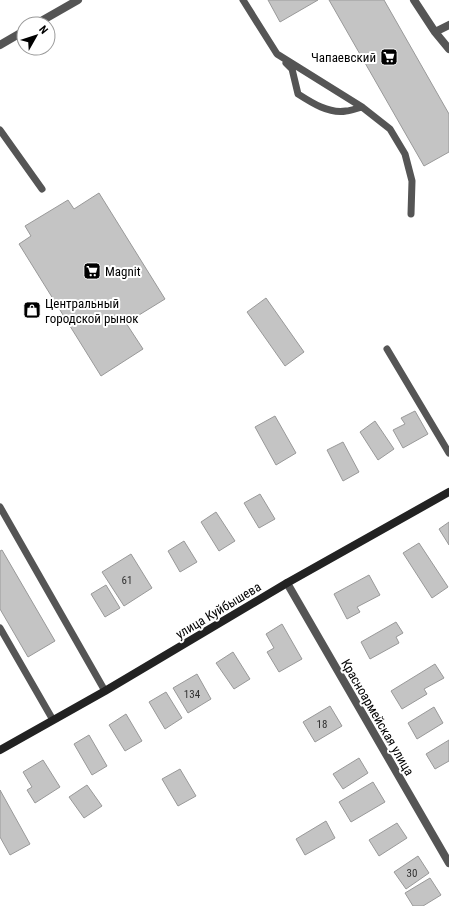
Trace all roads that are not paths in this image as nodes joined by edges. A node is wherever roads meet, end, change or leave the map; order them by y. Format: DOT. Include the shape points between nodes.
graph roads {
  1 [pos="78,0"];
  2 [pos="243,0"];
  3 [pos="414,0"];
  4 [pos="50,16"];
  5 [pos="449,25"];
  6 [pos="435,32"];
  7 [pos="16,36"];
  8 [pos="0,45"];
  9 [pos="449,49"];
  10 [pos="277,54"];
  11 [pos="362,107"];
  12 [pos="0,130"];
  13 [pos="42,189"];
  14 [pos="411,214"];
  15 [pos="387,349"];
  16 [pos="449,453"];
  17 [pos="449,492"];
  18 [pos="0,507"];
  19 [pos="287,583"];
  20 [pos="0,628"];
  21 [pos="105,691"];
  22 [pos="53,720"];
  23 [pos="0,750"];
  24 [pos="449,863"];
  1 -- 4 [label="street"];
  2 -- 10 [label="lane"];
  3 -- 6 [label="street"];
  5 -- 6 [label="street"];
  6 -- 9 [label="street"];
  7 -- 8 [label="street"];
  10 -- 11 [label="lane"];
  10 -- 11 [label="lane" via="292,69 298,94 329,110 345,112"];
  11 -- 14 [label="lane" via="390,129 405,154 412,181"];
  12 -- 13 [label="lane"];
  15 -- 16 [label="lane"];
  17 -- 19 [label="street, улица Куйбышева"];
  18 -- 21 [label="lane"];
  19 -- 21 [label="street, улица Куйбышева"];
  19 -- 24 [label="street, Красноармейская улица"];
  20 -- 22 [label="lane"];
  21 -- 22 [label="street, улица Куйбышева"];
  22 -- 23 [label="street, улица Куйбышева"];
}
